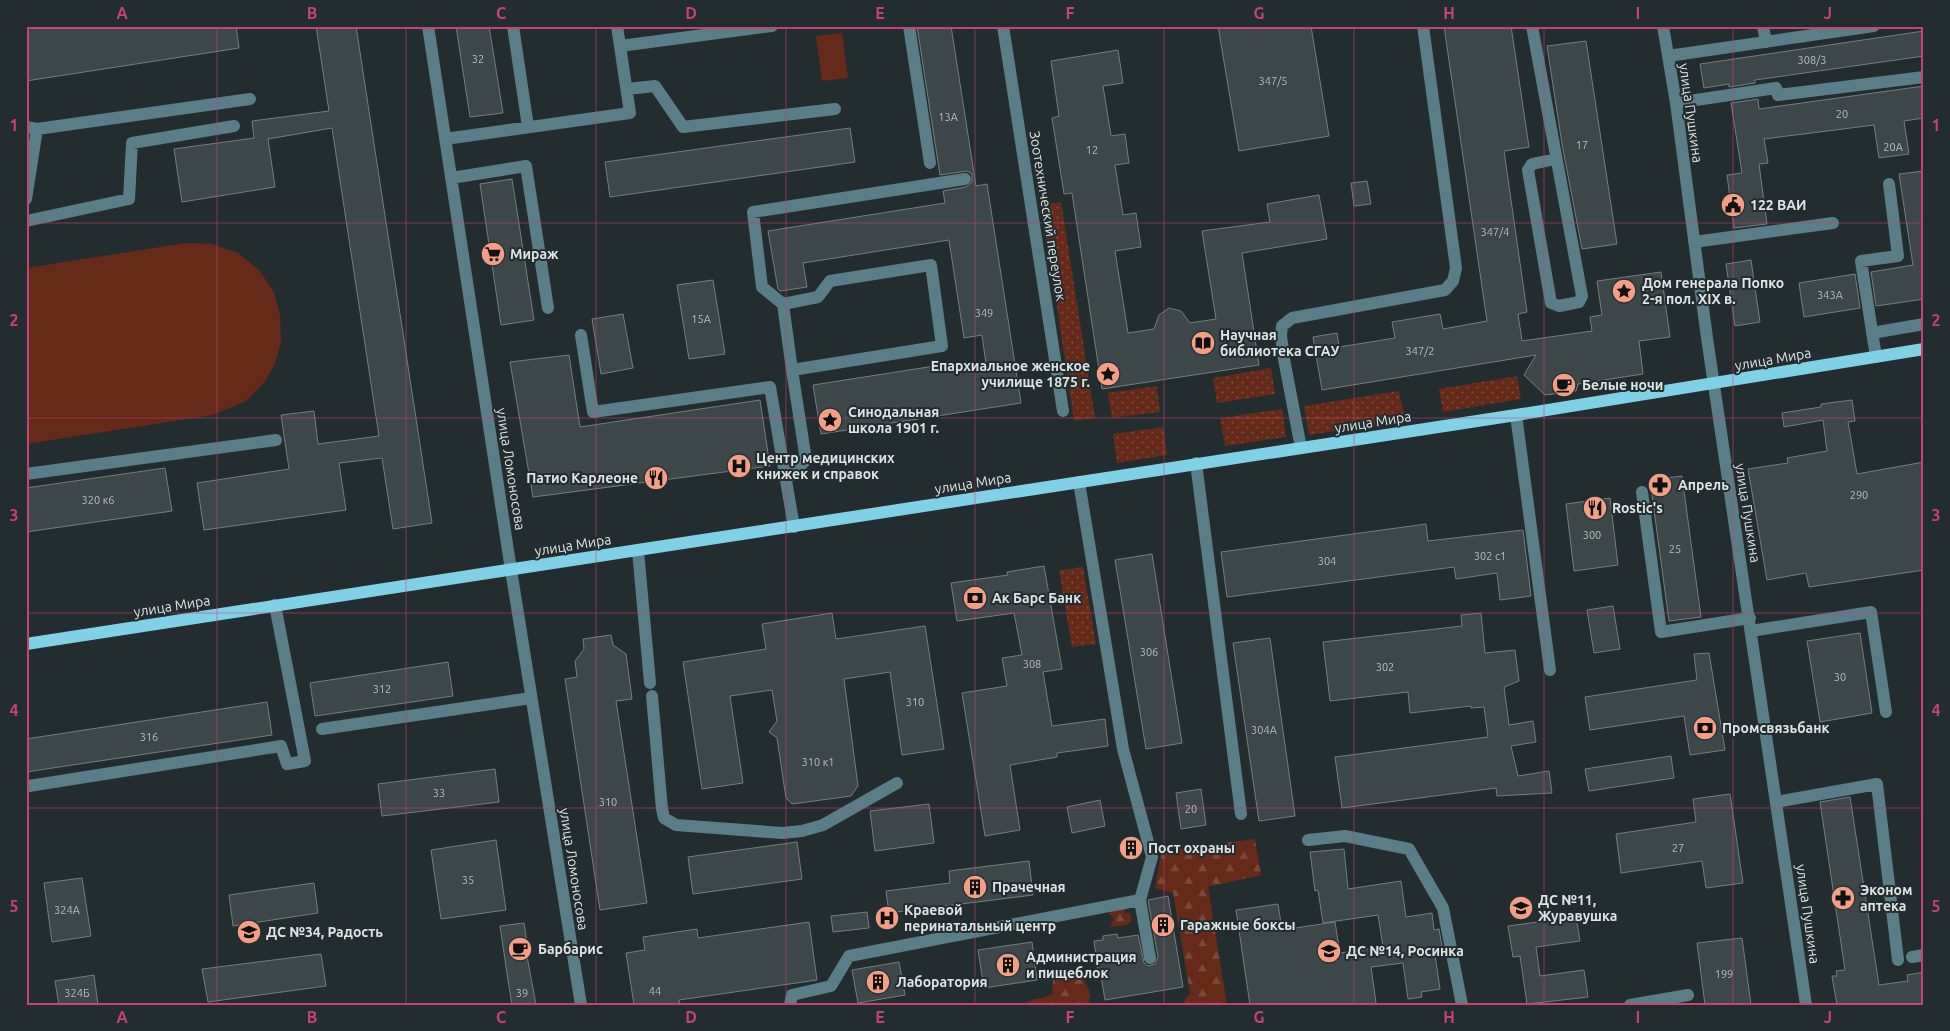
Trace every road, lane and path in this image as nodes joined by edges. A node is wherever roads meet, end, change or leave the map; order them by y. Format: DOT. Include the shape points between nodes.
graph roads {
  1 [pos="428,26"];
  2 [pos="513,26"];
  3 [pos="617,26"];
  4 [pos="772,26"];
  5 [pos="909,26"];
  6 [pos="1003,26"];
  7 [pos="1423,26"];
  8 [pos="1532,26"];
  9 [pos="1663,26"];
  10 [pos="1763,26"];
  11 [pos="1874,26"];
  12 [pos="1766,42"];
  13 [pos="620,46"];
  14 [pos="1668,56"];
  15 [pos="1924,77"];
  16 [pos="628,89"];
  17 [pos="250,99"];
  18 [pos="1676,103"];
  19 [pos="835,109"];
  20 [pos="234,126"];
  21 [pos="528,126"];
  22 [pos="32,128"];
  23 [pos="445,139"];
  24 [pos="1556,159"];
  25 [pos="930,163"];
  26 [pos="451,178"];
  27 [pos="966,179"];
  28 [pos="1889,184"];
  29 [pos="26,199"];
  30 [pos="26,221"];
  31 [pos="1832,223"];
  32 [pos="1694,242"];
  33 [pos="783,304"];
  34 [pos="548,308"];
  35 [pos="1924,324"];
  36 [pos="1872,333"];
  37 [pos="581,336"];
  38 [pos="1924,349"];
  39 [pos="1876,356"];
  40 [pos="792,370"];
  41 [pos="1714,384"];
  42 [pos="1063,411"];
  43 [pos="1516,415"];
  44 [pos="276,440"];
  45 [pos="1301,448"];
  46 [pos="1196,463"];
  47 [pos="26,474"];
  48 [pos="786,480"];
  49 [pos="1079,482"];
  50 [pos="1642,492"];
  51 [pos="794,527"];
  52 [pos="638,551"];
  53 [pos="511,570"];
  54 [pos="275,605"];
  55 [pos="1750,625"];
  56 [pos="26,644"];
  57 [pos="1550,670"];
  58 [pos="531,698"];
  59 [pos="1886,712"];
  60 [pos="322,729"];
  61 [pos="897,783"];
  62 [pos="29,786"];
  63 [pos="1776,802"];
  64 [pos="1242,814"];
  65 [pos="1308,840"];
  66 [pos="1140,900"];
  67 [pos="1150,958"];
  68 [pos="1898,960"];
  69 [pos="1688,995"];
  70 [pos="581,1005"];
  71 [pos="790,1005"];
  72 [pos="1462,1005"];
  73 [pos="1630,1005"];
  74 [pos="1806,1005"];
  1 -- 23 [label="street, улица Ломоносова"];
  2 -- 21 [label="street"];
  3 -- 13 [label="street"];
  4 -- 13 [label="street"];
  5 -- 25 [label="street"];
  6 -- 42 [label="street, Зоотехнический переулок"];
  7 -- 45 [label="street" via="1456,268 1453,281 1445,290 1292,318 1282,326 1284,359"];
  8 -- 24 [label="street"];
  9 -- 14 [label="street, улица Пушкина"];
  10 -- 12 [label="street"];
  11 -- 12 [label="street"];
  12 -- 14 [label="street"];
  13 -- 16 [label="street"];
  14 -- 18 [label="street, улица Пушкина"];
  15 -- 18 [label="street" via="1778,95 1776,88"];
  16 -- 19 [label="street" via="656,86 683,127"];
  16 -- 21 [label="street" via="630,113"];
  17 -- 22 [label="street"];
  18 -- 32 [label="street, улица Пушкина"];
  20 -- 30 [label="street" via="132,143 129,199"];
  21 -- 23 [label="street"];
  22 -- 29 [label="street"];
  23 -- 26 [label="street, улица Ломоносова"];
  24 -- 24 [label="street" via="1582,296 1579,302 1560,306 1551,303 1528,170 1532,164"];
  26 -- 34 [label="street" via="526,166"];
  26 -- 53 [label="street, улица Ломоносова"];
  27 -- 33 [label="street" via="753,212 762,287"];
  28 -- 36 [label="street" via="1898,256 1861,261"];
  31 -- 32 [label="street"];
  32 -- 41 [label="street, улица Пушкина"];
  33 -- 40 [label="street"];
  33 -- 40 [label="street" via="818,297 830,281 931,265 942,346"];
  35 -- 36 [label="street"];
  36 -- 39 [label="street"];
  37 -- 48 [label="street" via="593,412 770,387"];
  38 -- 39 [label="main road, улица Мира"];
  39 -- 41 [label="main road, улица Мира"];
  40 -- 48 [label="street" via="806,460"];
  41 -- 43 [label="main road, улица Мира"];
  41 -- 55 [label="street, улица Пушкина"];
  43 -- 45 [label="main road, улица Мира"];
  43 -- 57 [label="street"];
  44 -- 47 [label="street"];
  45 -- 46 [label="main road, улица Мира"];
  46 -- 49 [label="main road, улица Мира"];
  46 -- 64 [label="street"];
  48 -- 51 [label="street"];
  49 -- 51 [label="main road, улица Мира"];
  49 -- 66 [label="street" via="1123,748 1152,857"];
  50 -- 55 [label="street" via="1661,632"];
  51 -- 52 [label="main road, улица Мира"];
  52 -- 53 [label="main road, улица Мира"];
  52 -- 61 [label="street" via="664,818 685,827 802,832 823,825"];
  53 -- 54 [label="main road, улица Мира"];
  53 -- 58 [label="street, улица Ломоносова"];
  54 -- 56 [label="main road, улица Мира"];
  54 -- 62 [label="street" via="305,761 287,764 281,746"];
  55 -- 59 [label="street" via="1871,612"];
  55 -- 63 [label="street, улица Пушкина"];
  58 -- 60 [label="street"];
  58 -- 70 [label="street, улица Ломоносова"];
  63 -- 68 [label="street" via="1877,784"];
  63 -- 74 [label="street, улица Пушкина"];
  65 -- 72 [label="street" via="1345,836 1409,849 1443,908"];
  66 -- 67 [label="street"];
  66 -- 71 [label="street" via="849,956 832,986 792,995"];
  69 -- 73 [label="street"];
}
